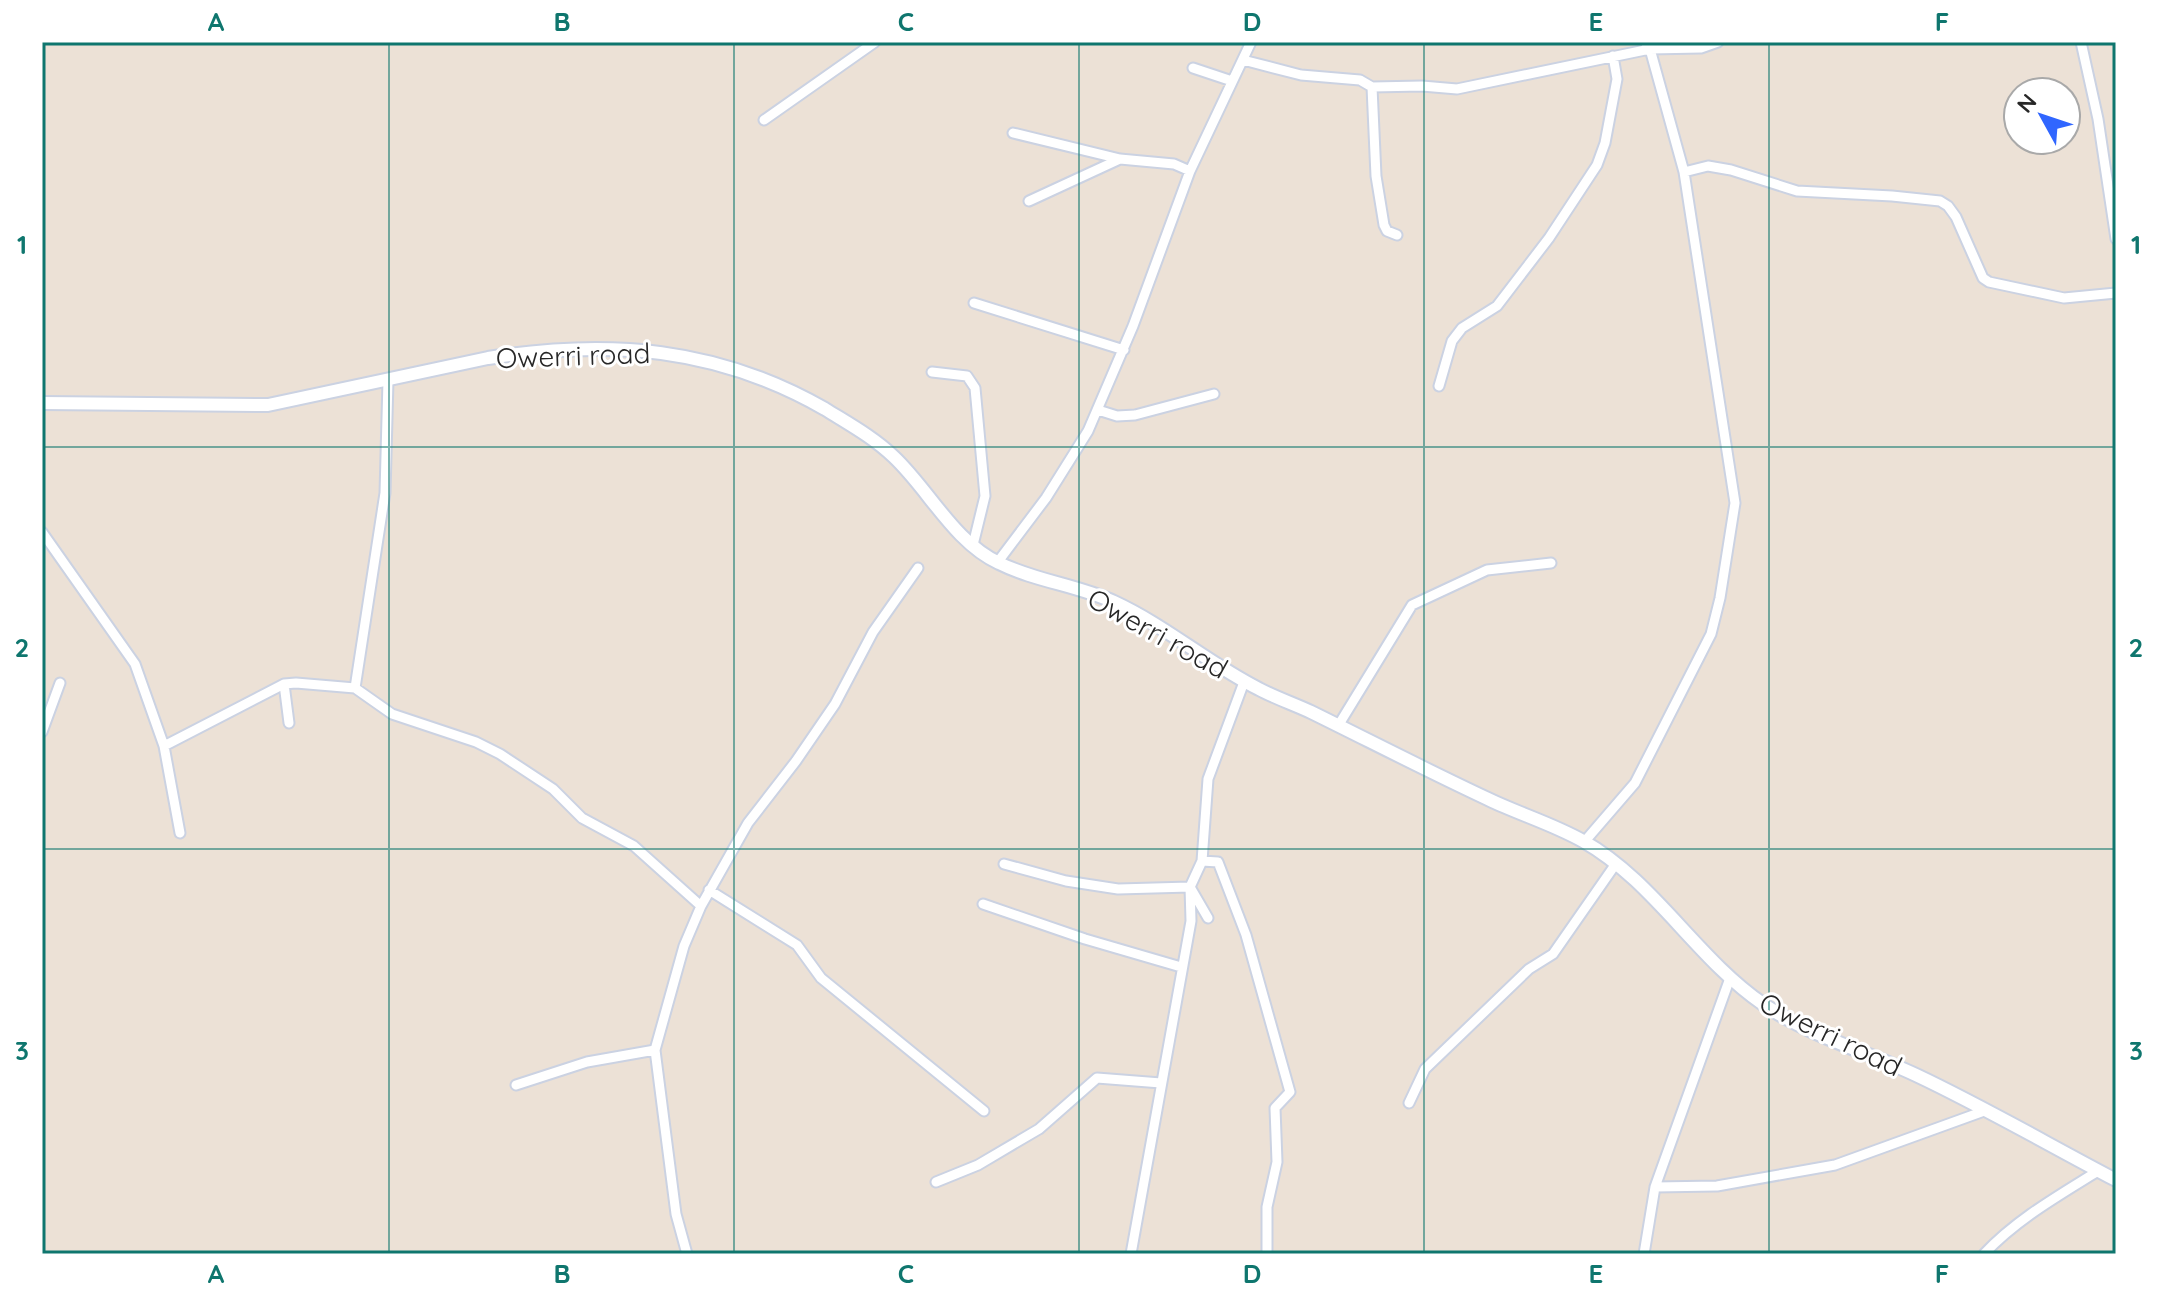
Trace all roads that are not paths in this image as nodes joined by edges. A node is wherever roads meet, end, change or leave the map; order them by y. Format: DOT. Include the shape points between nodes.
graph roads {
  1 [pos="875,42"];
  2 [pos="1251,42"];
  3 [pos="1718,42"];
  4 [pos="2081,42"];
  5 [pos="1648,45"];
  6 [pos="1613,56"];
  7 [pos="1243,60"];
  8 [pos="1193,68"];
  9 [pos="1232,81"];
  10 [pos="1372,87"];
  11 [pos="764,120"];
  12 [pos="1013,133"];
  13 [pos="1120,159"];
  14 [pos="1190,171"];
  15 [pos="1684,172"];
  16 [pos="1029,201"];
  17 [pos="1397,235"];
  18 [pos="2116,239"];
  19 [pos="2116,293"];
  20 [pos="974,303"];
  21 [pos="1124,350"];
  22 [pos="932,372"];
  23 [pos="388,380"];
  24 [pos="1439,386"];
  25 [pos="1214,394"];
  26 [pos="42,403"];
  27 [pos="1098,410"];
  28 [pos="42,532"];
  29 [pos="973,545"];
  30 [pos="997,563"];
  31 [pos="1551,563"];
  32 [pos="918,568"];
  33 [pos="1244,682"];
  34 [pos="60,683"];
  35 [pos="284,684"];
  36 [pos="355,688"];
  37 [pos="289,723"];
  38 [pos="1338,726"];
  39 [pos="42,732"];
  40 [pos="164,746"];
  41 [pos="180,833"];
  42 [pos="1585,841"];
  43 [pos="1202,861"];
  44 [pos="1004,864"];
  45 [pos="1615,865"];
  46 [pos="1190,887"];
  47 [pos="709,890"];
  48 [pos="983,904"];
  49 [pos="701,906"];
  50 [pos="1208,918"];
  51 [pos="1181,967"];
  52 [pos="1730,978"];
  53 [pos="655,1050"];
  54 [pos="1161,1083"];
  55 [pos="516,1085"];
  56 [pos="1409,1103"];
  57 [pos="1987,1110"];
  58 [pos="984,1111"];
  59 [pos="2098,1171"];
  60 [pos="2116,1180"];
  61 [pos="936,1182"];
  62 [pos="1655,1187"];
  63 [pos="687,1254"];
  64 [pos="1131,1254"];
  65 [pos="1267,1254"];
  66 [pos="1644,1254"];
  67 [pos="1984,1254"];
  1 -- 11 [label="street"];
  2 -- 7 [label="street"];
  3 -- 5 [label="street" via="1701,48"];
  4 -- 18 [label="street"];
  5 -- 6 [label="street"];
  5 -- 15 [label="street"];
  6 -- 10 [label="street" via="1457,89"];
  6 -- 24 [label="street" via="1617,79 1597,165 1497,306 1462,328 1452,341"];
  7 -- 9 [label="street"];
  7 -- 10 [label="street" via="1301,75 1360,80"];
  8 -- 9 [label="street"];
  9 -- 14 [label="street"];
  10 -- 17 [label="street" via="1384,225"];
  12 -- 13 [label="street"];
  13 -- 14 [label="street" via="1174,164"];
  13 -- 16 [label="street"];
  14 -- 21 [label="street"];
  15 -- 19 [label="street" via="1708,166 1797,191 1940,201 1956,217 1989,282 2064,298"];
  15 -- 42 [label="street" via="1723,411 1734,518 1711,634 1635,783"];
  20 -- 21 [label="street"];
  21 -- 27 [label="street"];
  22 -- 29 [label="street" via="967,376 975,388 985,496"];
  23 -- 26 [label="main road, Owerri road" via="268,405"];
  23 -- 29 [label="main road, Owerri road" via="519,353 649,350 705,360 801,396 872,438"];
  23 -- 36 [label="street" via="385,493"];
  25 -- 27 [label="street" via="1135,415"];
  27 -- 30 [label="street" via="1046,498"];
  28 -- 40 [label="street" via="135,664"];
  29 -- 30 [label="main road, Owerri road"];
  30 -- 33 [label="main road, Owerri road" via="1121,605"];
  31 -- 38 [label="street" via="1487,570 1412,605"];
  32 -- 47 [label="street" via="873,632 835,704 748,823"];
  33 -- 38 [label="main road, Owerri road"];
  33 -- 43 [label="street" via="1208,779"];
  34 -- 39 [label="street"];
  35 -- 36 [label="street"];
  35 -- 37 [label="street"];
  35 -- 40 [label="street"];
  36 -- 49 [label="street" via="392,714 500,754 553,789 582,818 634,846"];
  38 -- 42 [label="main road, Owerri road"];
  40 -- 41 [label="street"];
  42 -- 45 [label="main road, Owerri road"];
  43 -- 46 [label="street"];
  43 -- 65 [label="street" via="1218,862 1246,935 1290,1092 1275,1108 1277,1162 1267,1207"];
  44 -- 46 [label="street" via="1118,889"];
  45 -- 52 [label="main road, Owerri road"];
  45 -- 56 [label="street" via="1553,954 1529,969 1425,1069"];
  46 -- 50 [label="street"];
  46 -- 51 [label="street" via="1191,921"];
  47 -- 49 [label="street"];
  47 -- 58 [label="street" via="797,945 821,978"];
  48 -- 51 [label="street"];
  49 -- 53 [label="street" via="684,946"];
  51 -- 54 [label="street"];
  52 -- 57 [label="main road, Owerri road" via="1788,1019"];
  52 -- 62 [label="street"];
  53 -- 55 [label="street" via="587,1062"];
  53 -- 63 [label="street" via="676,1214"];
  54 -- 61 [label="street" via="1097,1078 1039,1129 978,1165"];
  54 -- 64 [label="street"];
  57 -- 59 [label="main road, Owerri road"];
  57 -- 62 [label="street" via="1835,1165 1717,1186"];
  59 -- 60 [label="main road, Owerri road"];
  59 -- 67 [label="street" via="2040,1207"];
  62 -- 66 [label="street"];
}
